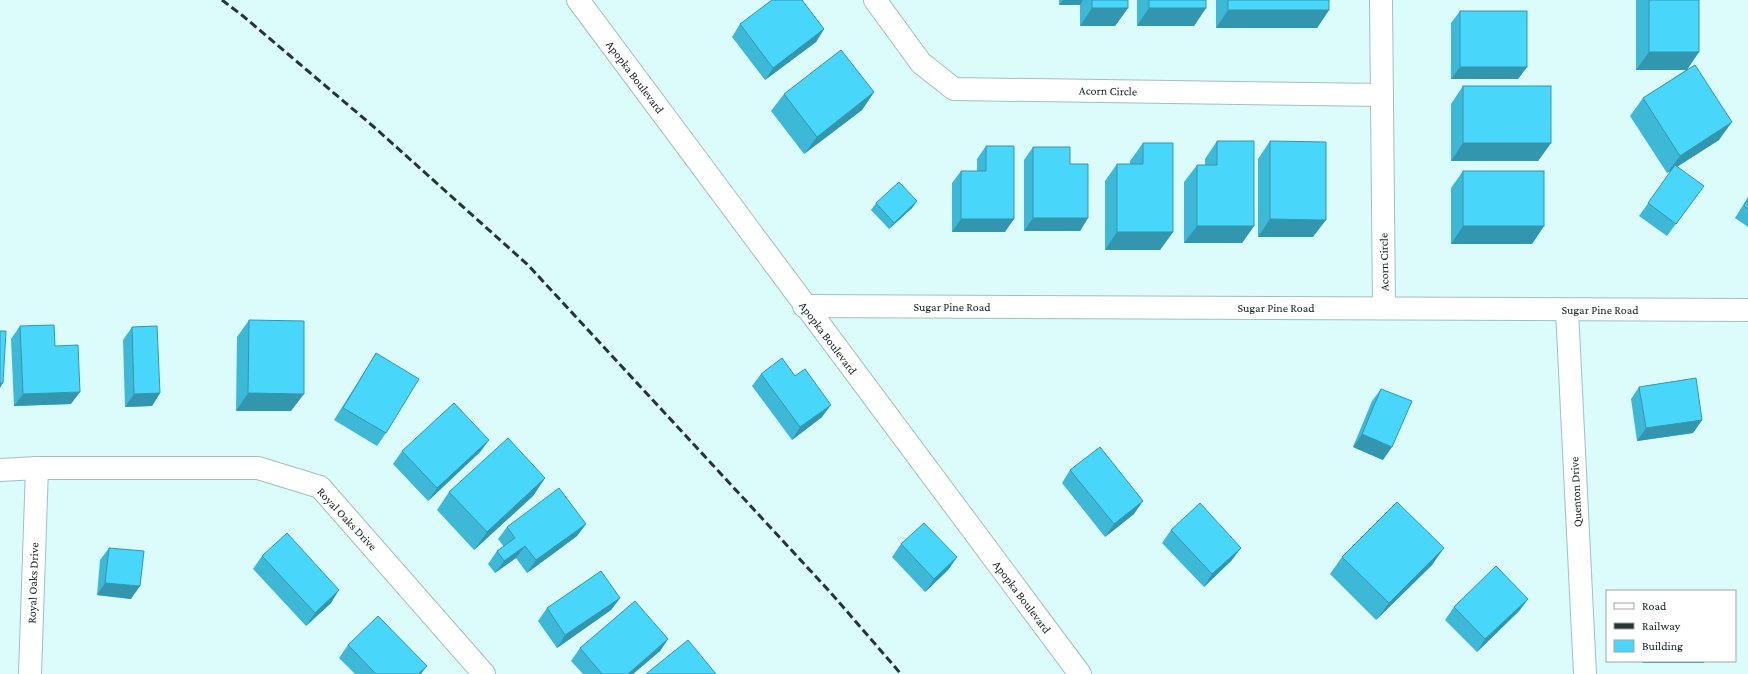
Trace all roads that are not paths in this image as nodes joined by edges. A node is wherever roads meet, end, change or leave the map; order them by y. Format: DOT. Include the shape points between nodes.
graph roads {
  1 [pos="578,0"];
  2 [pos="875,0"];
  3 [pos="1381,0"];
  4 [pos="1382,95"];
  5 [pos="804,306"];
  6 [pos="1384,308"];
  7 [pos="1567,310"];
  8 [pos="1748,310"];
  9 [pos="38,468"];
  10 [pos="0,470"];
  11 [pos="30,674"];
  12 [pos="484,674"];
  13 [pos="1080,674"];
  14 [pos="1586,674"];
  1 -- 5 [label="street, Apopka Boulevard"];
  2 -- 4 [label="street, Acorn Circle" via="921,63 954,89"];
  3 -- 4 [label="street, Acorn Circle"];
  4 -- 6 [label="street, Acorn Circle"];
  5 -- 6 [label="street, Sugar Pine Road"];
  5 -- 13 [label="street, Apopka Boulevard"];
  6 -- 7 [label="street, Sugar Pine Road"];
  7 -- 8 [label="street, Sugar Pine Road"];
  7 -- 14 [label="street, Quenton Drive"];
  9 -- 10 [label="street, Royal Oaks Drive"];
  9 -- 11 [label="street, Royal Oaks Drive"];
  9 -- 12 [label="street, Royal Oaks Drive" via="258,468 320,487"];
}
